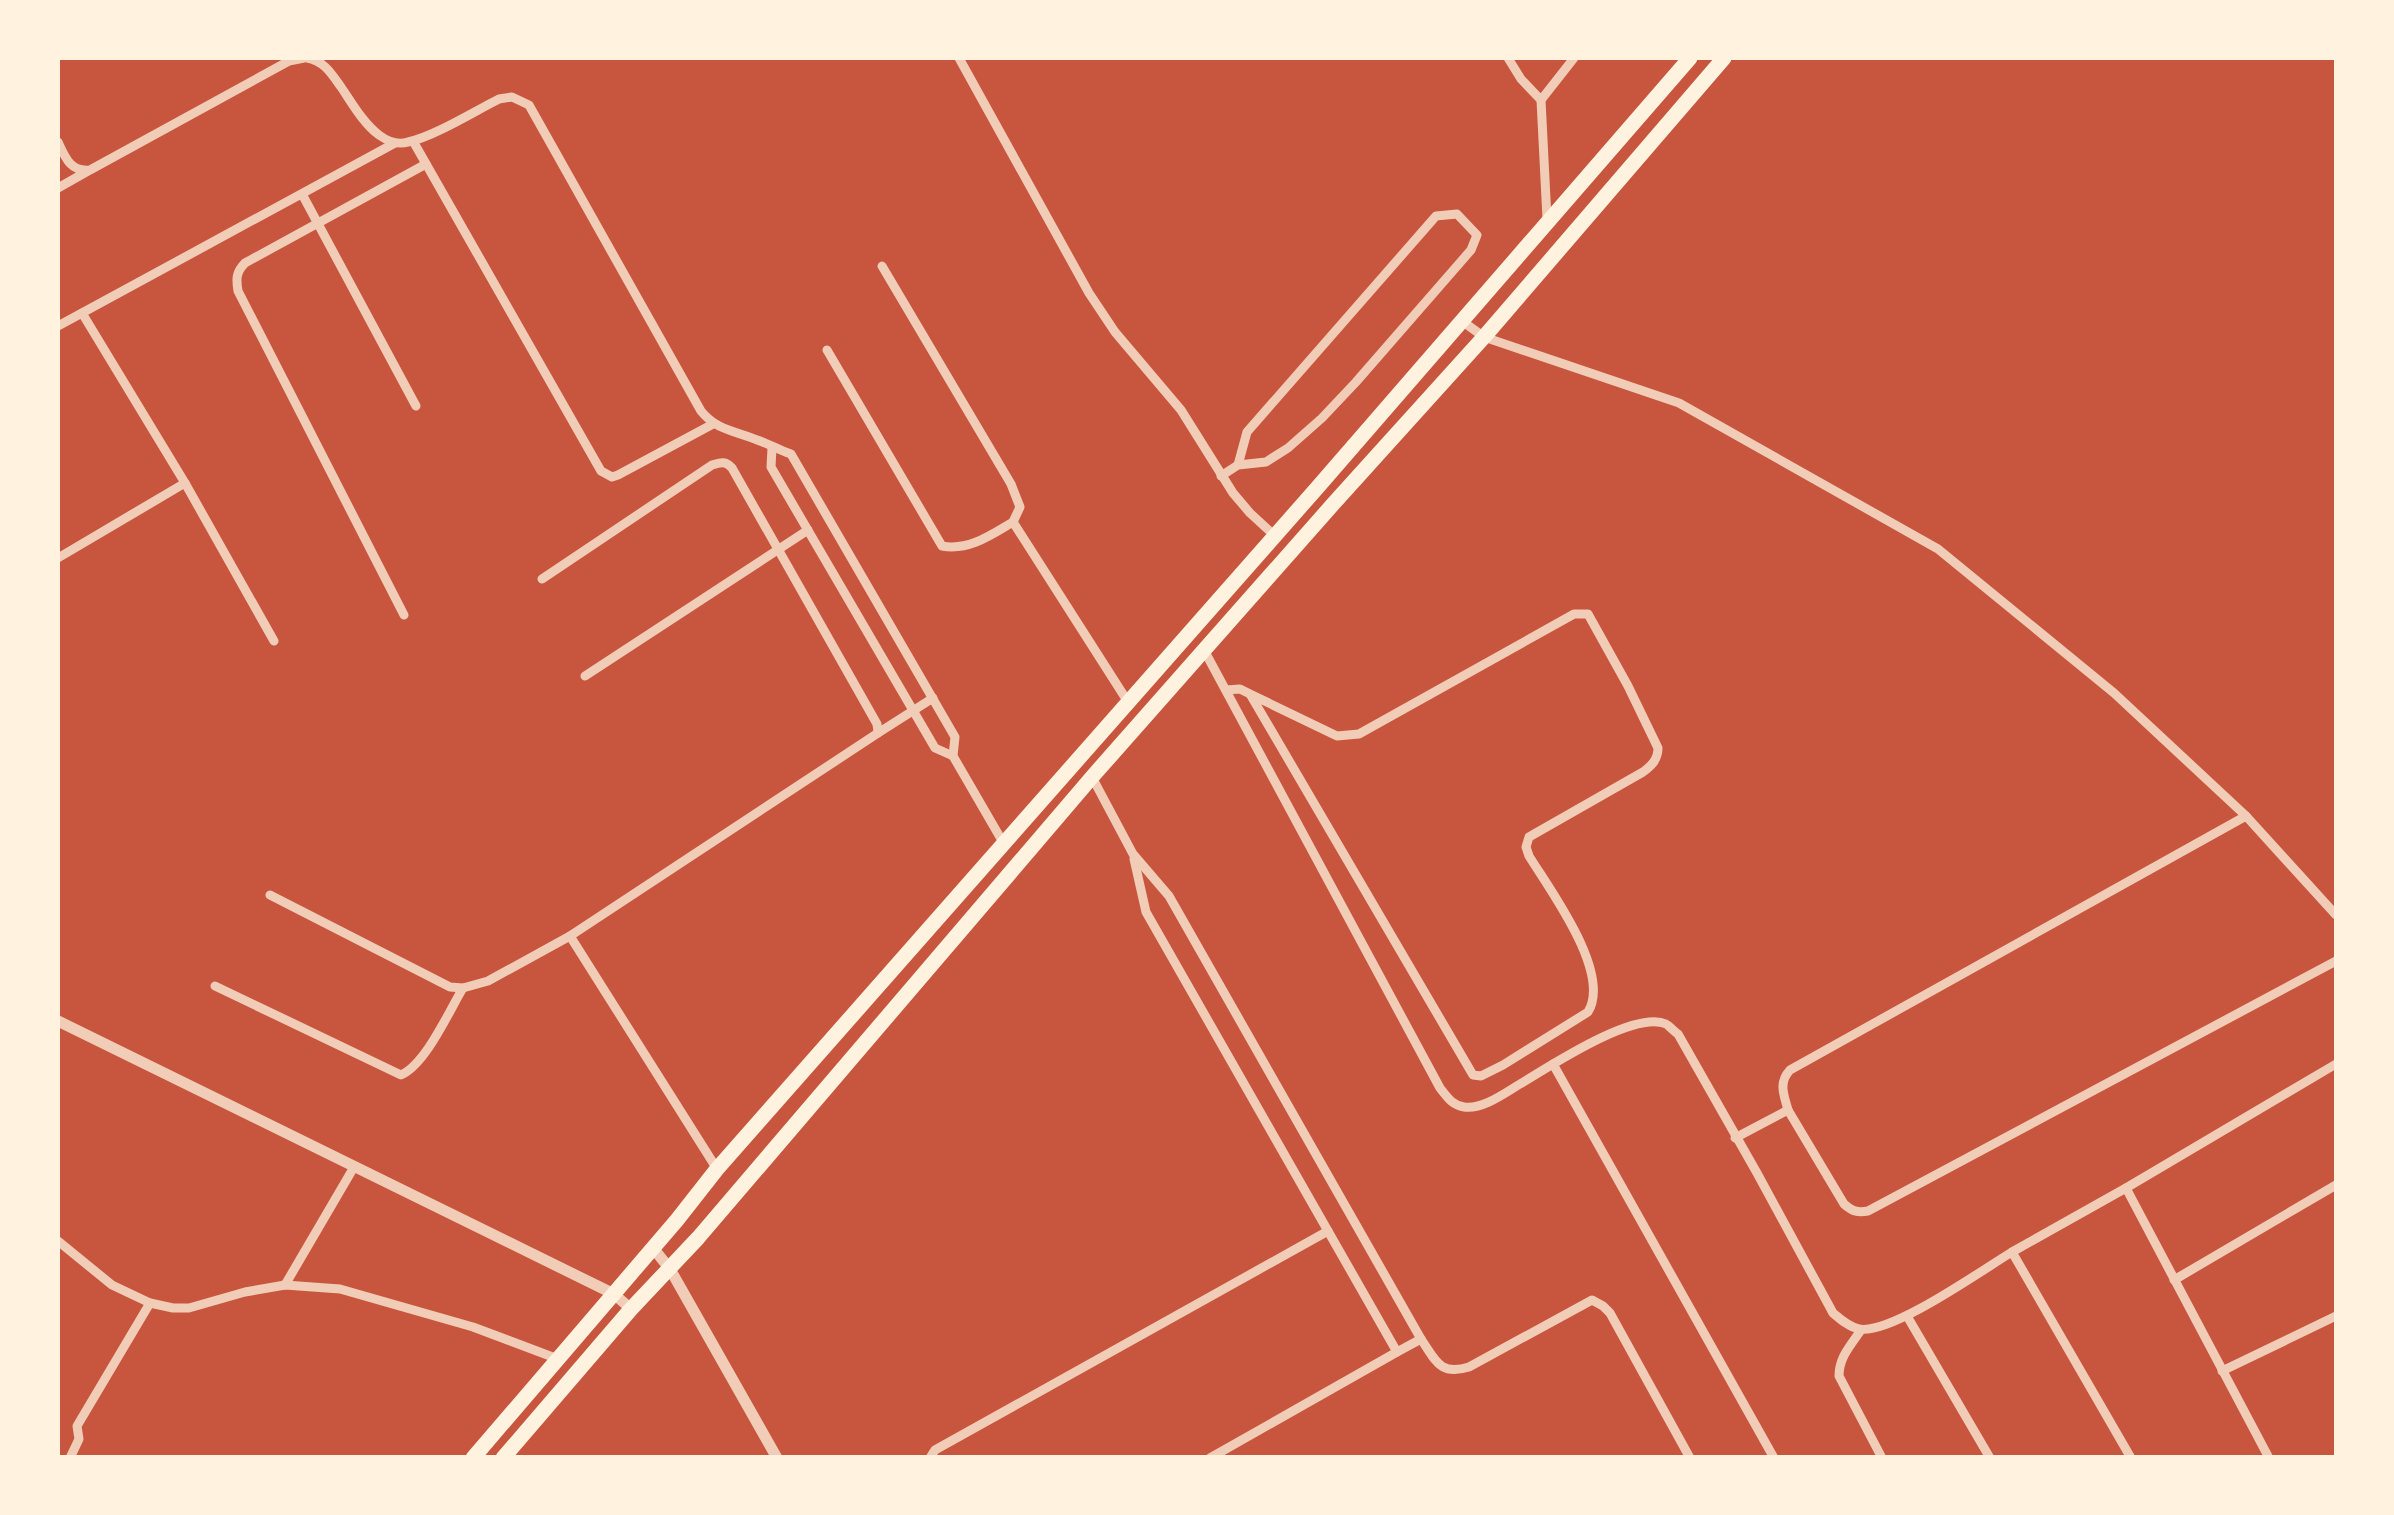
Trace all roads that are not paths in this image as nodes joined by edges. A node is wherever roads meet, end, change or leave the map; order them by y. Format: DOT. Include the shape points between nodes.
graph roads {
  1 [pos="306,58"];
  2 [pos="959,58"];
  3 [pos="1508,58"];
  4 [pos="1574,58"];
  5 [pos="1690,58"];
  6 [pos="1724,58"];
  7 [pos="1540,100"];
  8 [pos="413,141"];
  9 [pos="58,142"];
  10 [pos="395,143"];
  11 [pos="426,164"];
  12 [pos="90,170"];
  13 [pos="58,188"];
  14 [pos="302,194"];
  15 [pos="1548,222"];
  16 [pos="318,223"];
  17 [pos="882,266"];
  18 [pos="82,312"];
  19 [pos="1462,321"];
  20 [pos="58,326"];
  21 [pos="1484,337"];
  22 [pos="827,350"];
  23 [pos="416,406"];
  24 [pos="713,424"];
  25 [pos="772,448"];
  26 [pos="1238,464"];
  27 [pos="1221,476"];
  28 [pos="184,483"];
  29 [pos="1013,522"];
  30 [pos="808,530"];
  31 [pos="1275,536"];
  32 [pos="778,550"];
  33 [pos="58,558"];
  34 [pos="542,579"];
  35 [pos="404,615"];
  36 [pos="274,641"];
  37 [pos="1204,650"];
  38 [pos="585,676"];
  39 [pos="1226,690"];
  40 [pos="1250,694"];
  41 [pos="932,698"];
  42 [pos="1128,702"];
  43 [pos="913,711"];
  44 [pos="1102,732"];
  45 [pos="878,733"];
  46 [pos="1117,749"];
  47 [pos="953,756"];
  48 [pos="1092,777"];
  49 [pos="2246,816"];
  50 [pos="1004,844"];
  51 [pos="1133,854"];
  52 [pos="270,895"];
  53 [pos="2336,915"];
  54 [pos="570,936"];
  55 [pos="2336,961"];
  56 [pos="215,986"];
  57 [pos="463,988"];
  58 [pos="58,1021"];
  59 [pos="1553,1064"];
  60 [pos="2336,1064"];
  61 [pos="1788,1110"];
  62 [pos="1735,1138"];
  63 [pos="354,1166"];
  64 [pos="717,1168"];
  65 [pos="2336,1185"];
  66 [pos="2126,1188"];
  67 [pos="1328,1231"];
  68 [pos="58,1240"];
  69 [pos="653,1248"];
  70 [pos="2012,1252"];
  71 [pos="670,1268"];
  72 [pos="2174,1280"];
  73 [pos="285,1285"];
  74 [pos="614,1294"];
  75 [pos="150,1304"];
  76 [pos="632,1310"];
  77 [pos="1907,1316"];
  78 [pos="2336,1316"];
  79 [pos="1861,1330"];
  80 [pos="1421,1339"];
  81 [pos="1396,1352"];
  82 [pos="558,1360"];
  83 [pos="2222,1372"];
  84 [pos="70,1458"];
  85 [pos="473,1458"];
  86 [pos="504,1458"];
  87 [pos="777,1458"];
  88 [pos="930,1458"];
  89 [pos="1210,1458"];
  90 [pos="1690,1458"];
  91 [pos="1774,1458"];
  92 [pos="1882,1458"];
  93 [pos="1990,1458"];
  94 [pos="2131,1458"];
  95 [pos="2269,1458"];
  1 -- 10 [label="street" via="326,66 366,123"];
  1 -- 12 [label="street" via="289,61"];
  2 -- 27 [label="street" via="1089,293 1181,410"];
  3 -- 7 [label="street"];
  4 -- 7 [label="street"];
  5 -- 15 [label="highway"];
  6 -- 21 [label="highway"];
  7 -- 15 [label="street"];
  8 -- 10 [label="street"];
  8 -- 11 [label="street"];
  8 -- 24 [label="street" via="500,99 530,105"];
  9 -- 12 [label="street" via="71,165"];
  10 -- 14 [label="street"];
  11 -- 16 [label="street"];
  11 -- 24 [label="street" via="601,472 618,475"];
  12 -- 13 [label="street"];
  14 -- 16 [label="street"];
  14 -- 18 [label="street"];
  15 -- 19 [label="highway"];
  16 -- 23 [label="street"];
  16 -- 35 [label="street" via="244,263 238,291"];
  17 -- 29 [label="street" via="1011,484 1020,507"];
  18 -- 20 [label="street"];
  18 -- 28 [label="street"];
  19 -- 21 [label="street"];
  19 -- 31 [label="highway"];
  21 -- 37 [label="highway"];
  21 -- 49 [label="street" via="1678,403 1938,549 2114,693"];
  22 -- 29 [label="street" via="942,546 970,546"];
  24 -- 25 [label="street"];
  25 -- 30 [label="street" via="771,467"];
  25 -- 41 [label="street" via="791,454"];
  26 -- 26 [label="street" via="1246,432 1436,216 1457,214 1470,226 1477,235 1471,250 1322,418 1266,462"];
  26 -- 27 [label="street"];
  27 -- 31 [label="street"];
  28 -- 33 [label="street"];
  28 -- 36 [label="street"];
  29 -- 42 [label="street"];
  30 -- 32 [label="street"];
  30 -- 43 [label="street"];
  31 -- 42 [label="highway"];
  32 -- 34 [label="street" via="732,468 720,462"];
  32 -- 38 [label="street"];
  32 -- 45 [label="street"];
  37 -- 39 [label="street"];
  37 -- 46 [label="highway"];
  39 -- 40 [label="street"];
  39 -- 59 [label="street" via="1450,1102 1464,1108 1496,1098"];
  40 -- 40 [label="street" via="1338,736 1359,734 1574,614 1588,614 1658,748 1643,772 1526,842 1587,960 1594,990 1588,1012 1481,1076 1470,1072"];
  41 -- 43 [label="street"];
  41 -- 47 [label="street" via="955,737"];
  42 -- 44 [label="highway"];
  43 -- 45 [label="street"];
  43 -- 47 [label="street" via="935,748"];
  44 -- 46 [label="highway"];
  44 -- 50 [label="highway"];
  45 -- 54 [label="street"];
  46 -- 48 [label="highway"];
  47 -- 50 [label="street"];
  48 -- 51 [label="street"];
  48 -- 71 [label="highway"];
  49 -- 53 [label="street"];
  49 -- 61 [label="street" via="1790,1070 1782,1084"];
  50 -- 64 [label="highway"];
  51 -- 67 [label="street" via="1146,912"];
  51 -- 80 [label="street" via="1168,896"];
  52 -- 57 [label="street"];
  54 -- 57 [label="street" via="505,974"];
  54 -- 64 [label="street"];
  55 -- 61 [label="street" via="1868,1211 1844,1204"];
  56 -- 57 [label="street" via="401,1075 414,1067"];
  58 -- 63 [label="street"];
  59 -- 62 [label="street" via="1622,1027 1667,1024"];
  59 -- 91 [label="street"];
  60 -- 66 [label="street"];
  61 -- 62 [label="street"];
  62 -- 79 [label="street" via="1833,1313"];
  63 -- 73 [label="street"];
  63 -- 74 [label="street"];
  64 -- 69 [label="highway"];
  65 -- 72 [label="street"];
  66 -- 70 [label="street"];
  66 -- 72 [label="street"];
  67 -- 81 [label="street"];
  67 -- 88 [label="street"];
  68 -- 75 [label="street" via="112,1285"];
  69 -- 71 [label="street"];
  69 -- 74 [label="highway"];
  70 -- 77 [label="street"];
  70 -- 94 [label="street"];
  71 -- 76 [label="highway"];
  71 -- 87 [label="street"];
  72 -- 83 [label="street"];
  73 -- 75 [label="street" via="190,1308"];
  73 -- 82 [label="street" via="374,1297"];
  74 -- 76 [label="street"];
  74 -- 82 [label="highway"];
  75 -- 84 [label="street" via="77,1426"];
  76 -- 86 [label="highway"];
  77 -- 79 [label="street"];
  77 -- 93 [label="street"];
  78 -- 83 [label="street"];
  79 -- 92 [label="street" via="1842,1356 1839,1376"];
  80 -- 81 [label="street"];
  80 -- 90 [label="street" via="1438,1363 1454,1371 1592,1300 1599,1303"];
  81 -- 89 [label="street"];
  82 -- 85 [label="highway"];
  83 -- 95 [label="street"];
}
